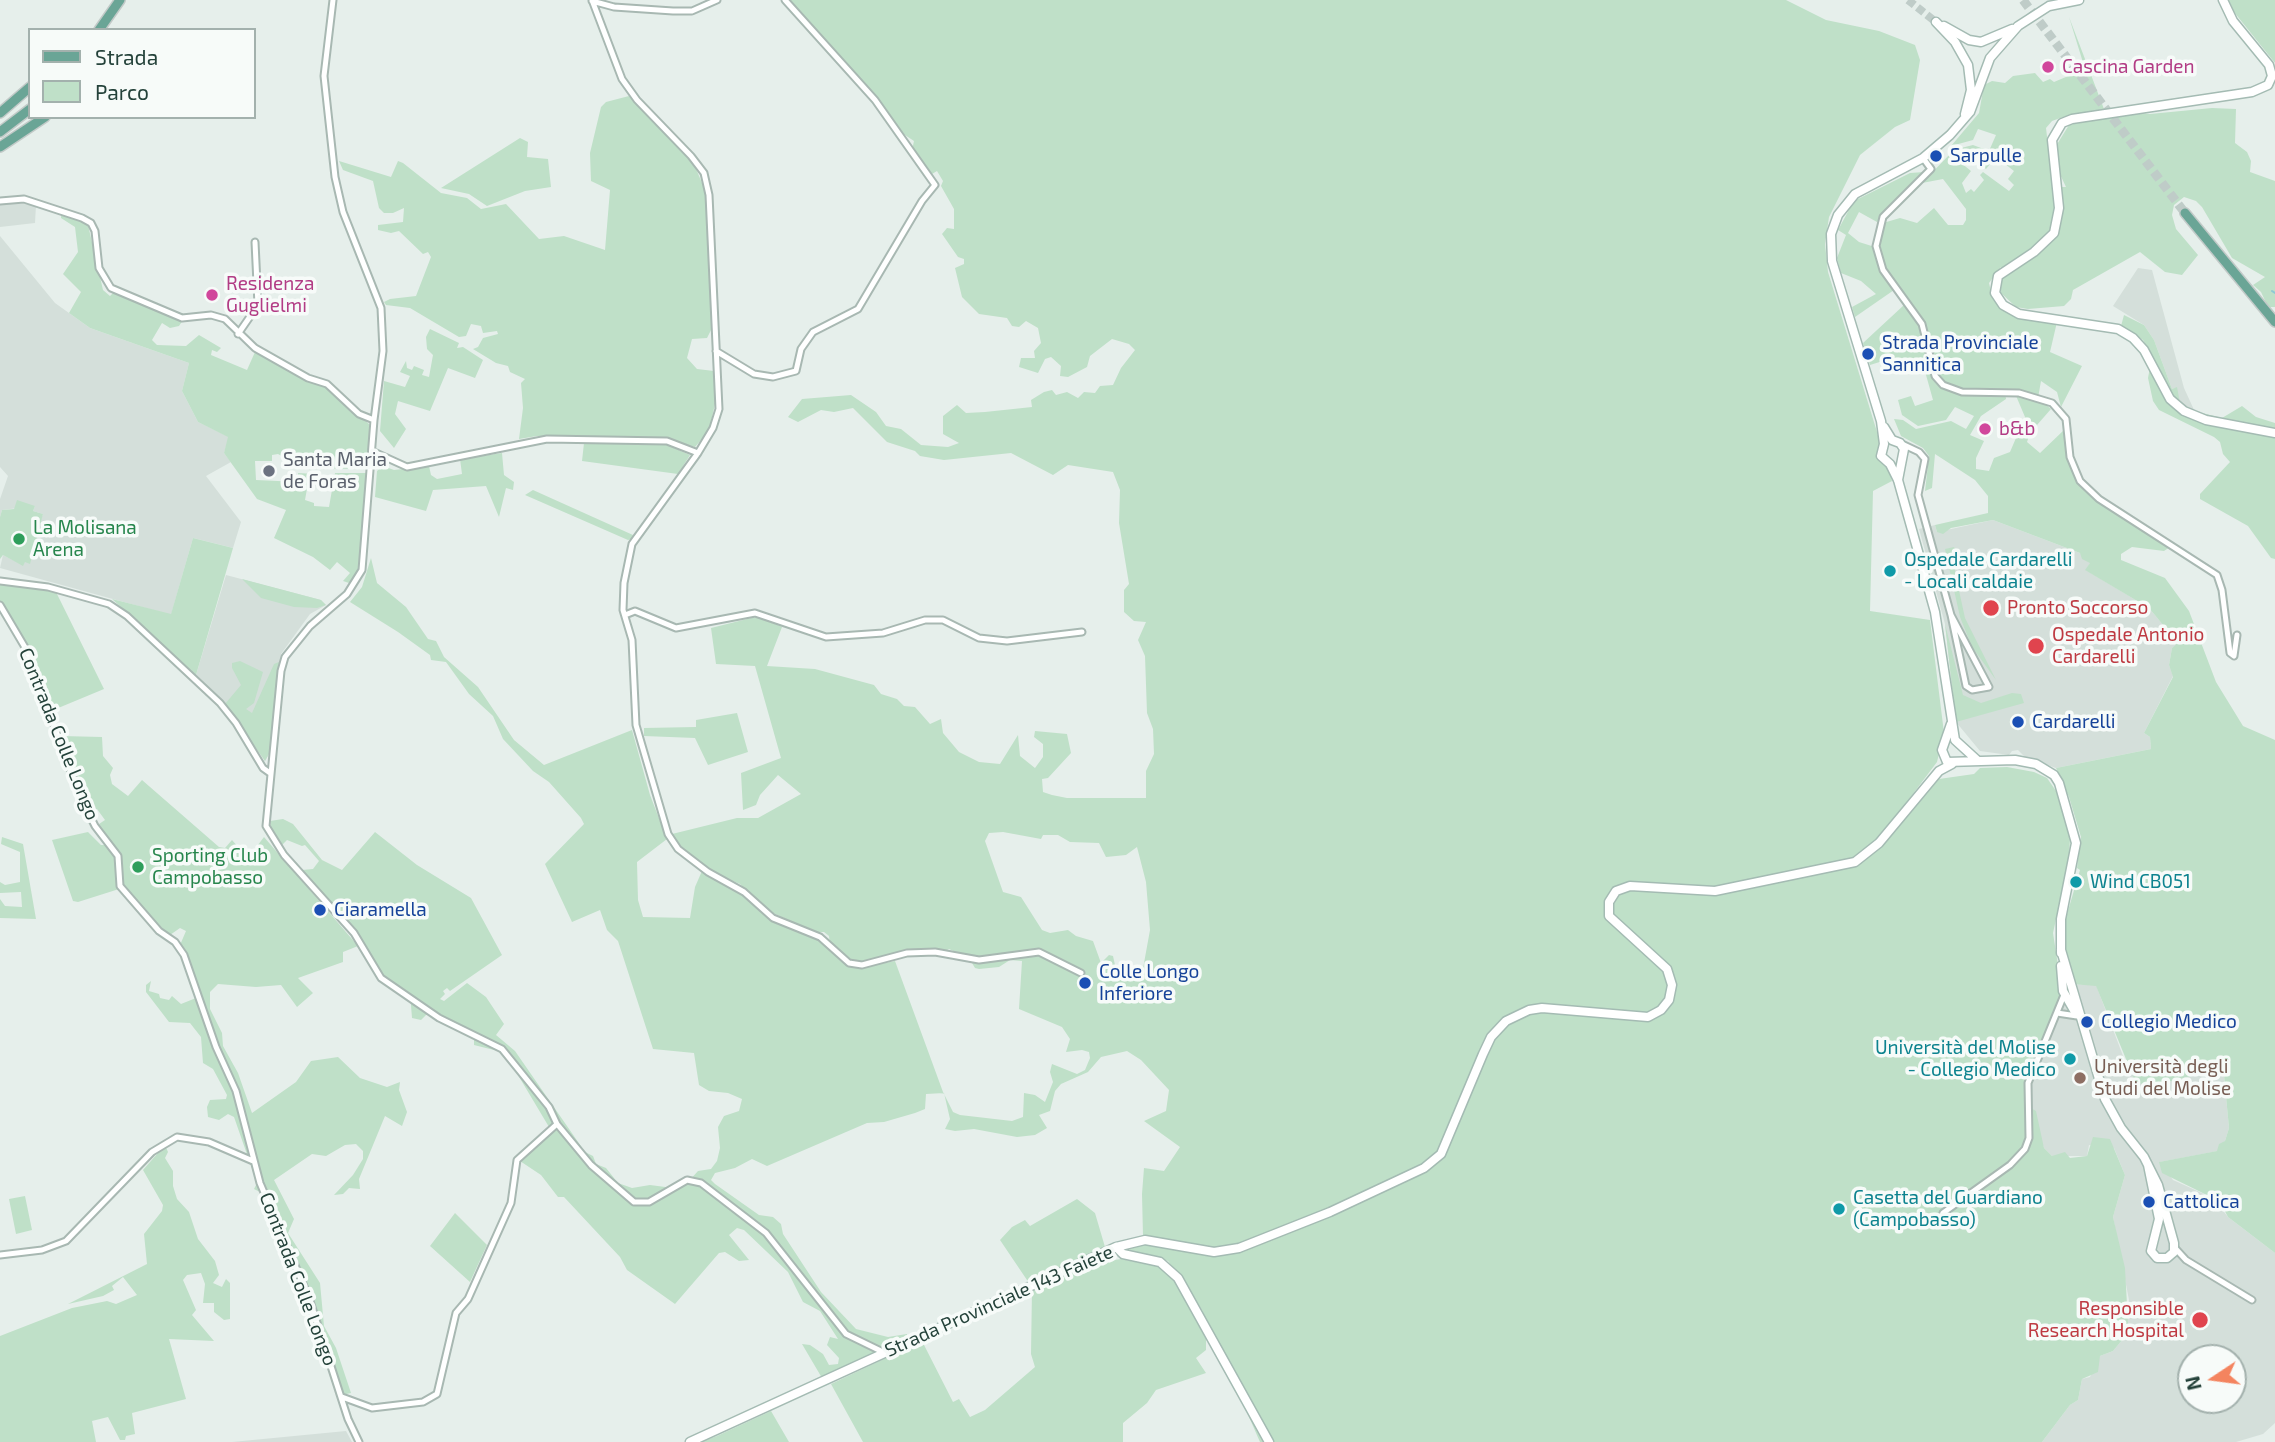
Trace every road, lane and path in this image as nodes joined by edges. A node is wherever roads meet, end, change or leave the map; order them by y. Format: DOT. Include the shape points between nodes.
graph roads {
  1 [pos="333,0"];
  2 [pos="716,0"];
  3 [pos="785,0"];
  4 [pos="2079,0"];
  5 [pos="2223,0"];
  6 [pos="592,1"];
  7 [pos="118,3"];
  8 [pos="2047,3"];
  9 [pos="2018,26"];
  10 [pos="94,28"];
  11 [pos="103,28"];
  12 [pos="1979,41"];
  13 [pos="1963,55"];
  14 [pos="1989,61"];
  15 [pos="1968,65"];
  16 [pos="2273,80"];
  17 [pos="28,89"];
  18 [pos="28,111"];
  19 [pos="0,113"];
  20 [pos="42,119"];
  21 [pos="1964,120"];
  22 [pos="0,132"];
  23 [pos="0,147"];
  24 [pos="1923,159"];
  25 [pos="0,201"];
  26 [pos="2185,214"];
  27 [pos="255,242"];
  28 [pos="2275,323"];
  29 [pos="238,334"];
  30 [pos="716,351"];
  31 [pos="374,420"];
  32 [pos="2275,433"];
  33 [pos="1892,442"];
  34 [pos="374,452"];
  35 [pos="1919,452"];
  36 [pos="698,453"];
  37 [pos="1898,461"];
  38 [pos="0,581"];
  39 [pos="0,605"];
  40 [pos="625,615"];
  41 [pos="1951,615"];
  42 [pos="1082,632"];
  43 [pos="2237,635"];
  44 [pos="1951,724"];
  45 [pos="1955,740"];
  46 [pos="1966,749"];
  47 [pos="1943,750"];
  48 [pos="1978,761"];
  49 [pos="1956,763"];
  50 [pos="1939,771"];
  51 [pos="270,774"];
  52 [pos="1081,973"];
  53 [pos="2067,991"];
  54 [pos="2057,1013"];
  55 [pos="2077,1016"];
  56 [pos="2084,1033"];
  57 [pos="557,1124"];
  58 [pos="253,1161"];
  59 [pos="2148,1165"];
  60 [pos="1943,1213"];
  61 [pos="2172,1238"];
  62 [pos="2152,1241"];
  63 [pos="1116,1247"];
  64 [pos="2173,1252"];
  65 [pos="0,1255"];
  66 [pos="2252,1300"];
  67 [pos="885,1353"];
  68 [pos="342,1397"];
  69 [pos="359,1442"];
  70 [pos="690,1442"];
  71 [pos="1269,1442"];
  1 -- 31 [label="street" via="324,76 335,177 342,212 384,320"];
  2 -- 6 [label="street" via="692,11"];
  3 -- 30 [label="street" via="875,100 935,185 859,309 813,332 801,349 796,371 773,377 754,374"];
  4 -- 8 [label="main road, Strada Provinciale 143 Faiete"];
  5 -- 16 [label="main road" via="2233,21 2267,62"];
  6 -- 30 [label="street" via="622,79 704,173 709,195"];
  7 -- 10 [label="main road"];
  7 -- 11 [label="main road"];
  8 -- 9 [label="main road, Strada Provinciale 143 Faiete"];
  9 -- 12 [label="main road, Strada Provinciale 143 Faiete"];
  9 -- 14 [label="main road, Strada Provinciale 143 Faiete"];
  12 -- 13 [label="main road, Strada Provinciale 143 Faiete" via="1967,46"];
  12 -- 13 [label="main road" via="1936,22"];
  12 -- 14 [label="main road" via="1989,48"];
  13 -- 15 [label="main road"];
  14 -- 15 [label="main road" via="1978,68"];
  14 -- 21 [label="main road, Strada Provinciale 143 Faiete"];
  15 -- 21 [label="main road" via="1971,90"];
  16 -- 32 [label="main road" via="2254,92 2062,123 2052,140 2059,208 2054,233 2004,271 1994,285 2000,302 2019,314 2118,329 2133,338 2170,399 2184,411 2206,420"];
  17 -- 19 [label="main road"];
  18 -- 22 [label="main road"];
  20 -- 23 [label="main road"];
  21 -- 24 [label="main road, Strada Provinciale 143 Faiete"];
  24 -- 33 [label="main road, Strada Provinciale 143 Faiete" via="1855,194 1838,215 1831,234 1832,261 1881,421"];
  24 -- 43 [label="street" via="1931,169 1883,217 1876,246 1884,270 1922,324 1935,376 1943,385 1962,392 2019,393 2052,402 2066,419 2070,457 2080,481 2099,499 2217,575 2234,656"];
  25 -- 29 [label="street" via="24,199 91,223 99,268 111,288 182,318 211,315 225,319"];
  26 -- 28 [label="main road"];
  27 -- 29 [label="street" via="258,305"];
  29 -- 31 [label="street" via="268,356 335,389 359,414"];
  30 -- 36 [label="street" via="719,409"];
  31 -- 34 [label="street"];
  33 -- 35 [label="street"];
  33 -- 37 [label="main road, Strada Provinciale 143 Faiete" via="1904,449"];
  33 -- 37 [label="main road, Strada Provinciale 143 Faiete" via="1881,456"];
  34 -- 36 [label="street" via="407,467 547,439 667,441"];
  34 -- 51 [label="street" via="362,570 346,594 310,626 285,657"];
  35 -- 37 [label="street"];
  35 -- 41 [label="street" via="1926,465 1918,495"];
  36 -- 40 [label="street" via="632,544 624,583"];
  37 -- 44 [label="main road, Strada Provinciale 143 Faiete" via="1898,480 1935,612"];
  38 -- 51 [label="street" via="48,587 109,604 127,616 220,703"];
  39 -- 58 [label="street, Contrada Colle Longo" via="26,649 80,796 118,856 120,886 184,955 236,1091"];
  40 -- 42 [label="street" via="635,611 676,628 755,613 826,637 883,634 934,620 979,638 1007,641"];
  40 -- 52 [label="street" via="632,640 636,725 652,788 668,834 693,861 744,892 773,918 820,937 849,963 862,965 906,953 934,952 979,960 1039,952"];
  41 -- 41 [label="street" via="1965,686 1972,690 1989,687"];
  44 -- 45 [label="main road, Strada Provinciale 143 Faiete"];
  44 -- 47 [label="main road, Strada Provinciale 143 Faiete"];
  45 -- 46 [label="main road"];
  45 -- 47 [label="main road"];
  46 -- 48 [label="main road"];
  46 -- 49 [label="main road"];
  47 -- 49 [label="main road"];
  47 -- 50 [label="main road, Strada Provinciale 143 Faiete"];
  48 -- 49 [label="main road"];
  48 -- 53 [label="main road" via="2036,764 2054,775 2076,849 2061,919"];
  49 -- 50 [label="main road, Strada Provinciale 143 Faiete"];
  50 -- 63 [label="main road, Strada Provinciale 143 Faiete" via="1879,843 1855,862 1716,891 1630,887 1616,891 1609,902 1609,916 1661,961 1672,990 1665,1006 1648,1017 1535,1009 1506,1021 1491,1037 1441,1154 1424,1168 1239,1248 1214,1252 1145,1240"];
  51 -- 57 [label="street" via="266,826 272,840 354,933 381,978 439,1018 502,1049 549,1107"];
  53 -- 54 [label="street"];
  53 -- 55 [label="main road"];
  53 -- 56 [label="main road"];
  54 -- 55 [label="street"];
  54 -- 60 [label="street" via="2028,1083 2025,1149"];
  55 -- 56 [label="main road"];
  56 -- 59 [label="main road" via="2108,1106"];
  57 -- 67 [label="street" via="591,1166 634,1202 649,1202 687,1180 701,1183 766,1233 846,1334"];
  57 -- 68 [label="street" via="517,1160 511,1203 468,1299 456,1313 437,1394 423,1402 372,1408"];
  58 -- 65 [label="street" via="209,1142 177,1137 152,1153 66,1241 42,1250"];
  58 -- 68 [label="street, Contrada Colle Longo" via="309,1298"];
  59 -- 61 [label="main road"];
  59 -- 62 [label="main road" via="2159,1219"];
  61 -- 62 [label="main road" via="2163,1234"];
  61 -- 64 [label="main road"];
  62 -- 64 [label="main road" via="2151,1251 2157,1258"];
  63 -- 67 [label="main road, Strada Provinciale 143 Faiete"];
  63 -- 71 [label="main road" via="1123,1254 1160,1262 1178,1279"];
  64 -- 66 [label="street"];
  67 -- 70 [label="main road, Strada Provinciale 143 Faiete"];
  68 -- 69 [label="street, Contrada Colle Longo"];
}
